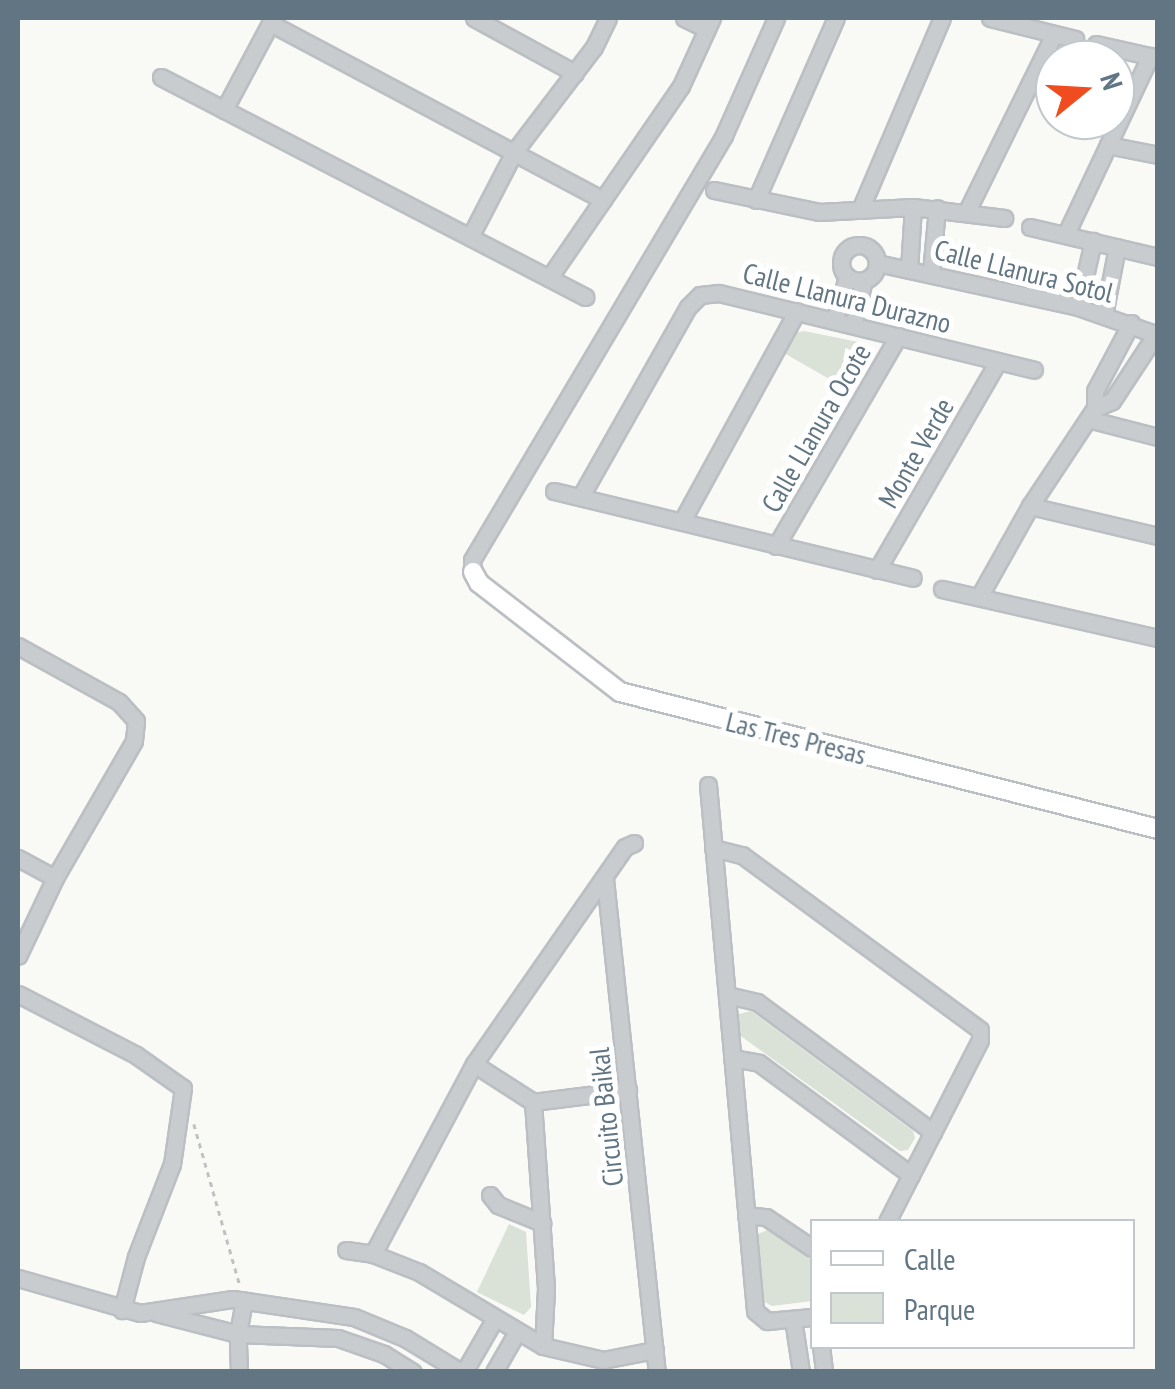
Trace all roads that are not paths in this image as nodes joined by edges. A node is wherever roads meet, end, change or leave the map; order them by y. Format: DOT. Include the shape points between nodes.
graph roads {
  1 [pos="474,18"];
  2 [pos="608,18"];
  3 [pos="684,18"];
  4 [pos="776,18"];
  5 [pos="836,18"];
  6 [pos="942,18"];
  7 [pos="990,18"];
  8 [pos="271,20"];
  9 [pos="710,23"];
  10 [pos="1054,34"];
  11 [pos="1075,39"];
  12 [pos="1154,57"];
  13 [pos="575,73"];
  14 [pos="161,77"];
  15 [pos="224,110"];
  16 [pos="1108,144"];
  17 [pos="514,152"];
  18 [pos="1158,155"];
  19 [pos="714,190"];
  20 [pos="603,200"];
  21 [pos="756,200"];
  22 [pos="913,207"];
  23 [pos="937,208"];
  24 [pos="860,210"];
  25 [pos="967,211"];
  26 [pos="1004,218"];
  27 [pos="1030,227"];
  28 [pos="1066,234"];
  29 [pos="470,237"];
  30 [pos="1094,241"];
  31 [pos="1118,247"];
  32 [pos="1158,257"];
  33 [pos="877,264"];
  34 [pos="910,269"];
  35 [pos="932,273"];
  36 [pos="848,277"];
  37 [pos="550,278"];
  38 [pos="864,280"];
  39 [pos="585,297"];
  40 [pos="1078,308"];
  41 [pos="797,311"];
  42 [pos="1104,315"];
  43 [pos="834,321"];
  44 [pos="1131,323"];
  45 [pos="853,325"];
  46 [pos="1157,334"];
  47 [pos="898,336"];
  48 [pos="998,360"];
  49 [pos="1034,370"];
  50 [pos="1091,413"];
  51 [pos="1158,437"];
  52 [pos="554,491"];
  53 [pos="581,496"];
  54 [pos="1030,506"];
  55 [pos="682,521"];
  56 [pos="1158,536"];
  57 [pos="776,546"];
  58 [pos="877,570"];
  59 [pos="473,572"];
  60 [pos="913,578"];
  61 [pos="942,589"];
  62 [pos="979,597"];
  63 [pos="1158,638"];
  64 [pos="18,646"];
  65 [pos="708,785"];
  66 [pos="1158,829"];
  67 [pos="634,843"];
  68 [pos="713,848"];
  69 [pos="18,858"];
  70 [pos="54,878"];
  71 [pos="605,879"];
  72 [pos="18,956"];
  73 [pos="18,994"];
  74 [pos="727,995"];
  75 [pos="732,1058"];
  76 [pos="474,1064"];
  77 [pos="628,1090"];
  78 [pos="533,1102"];
  79 [pos="933,1132"];
  80 [pos="911,1175"];
  81 [pos="490,1195"];
  82 [pos="746,1214"];
  83 [pos="889,1219"];
  84 [pos="542,1223"];
  85 [pos="810,1247"];
  86 [pos="346,1250"];
  87 [pos="373,1254"];
  88 [pos="18,1278"];
  89 [pos="210,1300"];
  90 [pos="244,1300"];
  91 [pos="122,1310"];
  92 [pos="156,1313"];
  93 [pos="810,1316"];
  94 [pos="793,1319"];
  95 [pos="494,1320"];
  96 [pos="206,1329"];
  97 [pos="517,1332"];
  98 [pos="238,1334"];
  99 [pos="543,1346"];
  100 [pos="655,1350"];
  101 [pos="240,1372"];
  102 [pos="413,1372"];
  103 [pos="463,1372"];
  104 [pos="494,1372"];
  105 [pos="658,1372"];
  106 [pos="801,1372"];
  1 -- 13 [label="street"];
  2 -- 13 [label="street"];
  3 -- 9 [label="street"];
  4 -- 59 [label="street" via="724,135 472,560"];
  5 -- 21 [label="street"];
  6 -- 24 [label="street"];
  7 -- 10 [label="street"];
  8 -- 15 [label="street"];
  8 -- 17 [label="street"];
  9 -- 20 [label="street" via="681,86"];
  10 -- 11 [label="street"];
  10 -- 25 [label="street"];
  12 -- 16 [label="street"];
  13 -- 17 [label="street"];
  14 -- 15 [label="street"];
  15 -- 29 [label="street"];
  16 -- 18 [label="street"];
  16 -- 28 [label="street"];
  17 -- 20 [label="street"];
  17 -- 29 [label="street"];
  19 -- 21 [label="street"];
  20 -- 37 [label="street"];
  21 -- 24 [label="street" via="820,212"];
  22 -- 23 [label="street"];
  22 -- 24 [label="street"];
  22 -- 34 [label="street"];
  23 -- 25 [label="street"];
  23 -- 35 [label="street"];
  25 -- 26 [label="street"];
  27 -- 28 [label="street"];
  28 -- 30 [label="street"];
  29 -- 37 [label="street"];
  30 -- 31 [label="street"];
  30 -- 40 [label="street"];
  31 -- 32 [label="street"];
  31 -- 42 [label="street"];
  33 -- 34 [label="street, Calle Llanura Sotol"];
  33 -- 36 [label="street" via="869,248 851,246 841,260"];
  33 -- 38 [label="street"];
  34 -- 35 [label="street, Calle Llanura Sotol"];
  35 -- 40 [label="street, Calle Llanura Sotol"];
  36 -- 38 [label="street"];
  36 -- 43 [label="street"];
  37 -- 39 [label="street"];
  38 -- 45 [label="street"];
  40 -- 42 [label="street, Calle Llanura Sotol"];
  41 -- 43 [label="street, Calle Llanura Durazno"];
  41 -- 53 [label="street, Calle Llanura Durazno" via="719,293 700,295"];
  41 -- 55 [label="street"];
  42 -- 44 [label="street, Calle Llanura Sotol"];
  43 -- 45 [label="street, Calle Llanura Durazno"];
  44 -- 46 [label="street, Calle Llanura Sotol"];
  44 -- 50 [label="street" via="1099,382"];
  45 -- 47 [label="street, Calle Llanura Durazno"];
  46 -- 50 [label="street" via="1112,401"];
  47 -- 48 [label="street, Calle Llanura Durazno"];
  47 -- 57 [label="street, Calle Llanura Ocote"];
  48 -- 49 [label="street, Calle Llanura Durazno"];
  48 -- 58 [label="street, Monte Verde"];
  50 -- 51 [label="street"];
  50 -- 54 [label="street"];
  52 -- 53 [label="street"];
  53 -- 55 [label="street"];
  54 -- 56 [label="street"];
  54 -- 62 [label="street"];
  55 -- 57 [label="street"];
  57 -- 58 [label="street"];
  58 -- 60 [label="street"];
  59 -- 66 [label="main road, Las Tres Presas" via="620,692"];
  61 -- 62 [label="street"];
  62 -- 63 [label="street"];
  64 -- 70 [label="street" via="119,702 136,721 134,741"];
  65 -- 68 [label="street"];
  67 -- 71 [label="street"];
  68 -- 74 [label="street"];
  68 -- 79 [label="street" via="742,856 974,1022 980,1040"];
  69 -- 70 [label="street"];
  70 -- 72 [label="street"];
  71 -- 76 [label="street"];
  71 -- 77 [label="street, Circuito Baikal"];
  73 -- 91 [label="street" via="136,1055 184,1088 172,1164"];
  74 -- 75 [label="street"];
  74 -- 79 [label="street" via="757,1002"];
  75 -- 80 [label="street" via="759,1063"];
  75 -- 82 [label="street"];
  76 -- 78 [label="street"];
  76 -- 87 [label="street"];
  77 -- 78 [label="street"];
  77 -- 100 [label="street, Circuito Baikal"];
  78 -- 84 [label="street"];
  79 -- 80 [label="street"];
  80 -- 83 [label="street"];
  81 -- 84 [label="street" via="498,1205"];
  82 -- 85 [label="street" via="766,1217"];
  82 -- 94 [label="street" via="755,1312 767,1320"];
  84 -- 99 [label="street"];
  86 -- 87 [label="street"];
  87 -- 95 [label="street" via="418,1272"];
  88 -- 91 [label="street"];
  89 -- 90 [label="street"];
  89 -- 92 [label="street"];
  89 -- 96 [label="street"];
  90 -- 98 [label="street"];
  90 -- 103 [label="street" via="354,1317"];
  91 -- 92 [label="street"];
  92 -- 96 [label="street"];
  93 -- 94 [label="street"];
  94 -- 106 [label="street"];
  95 -- 97 [label="street"];
  95 -- 103 [label="street"];
  96 -- 98 [label="street"];
  97 -- 99 [label="street"];
  97 -- 104 [label="street"];
  98 -- 101 [label="street"];
  98 -- 102 [label="street" via="338,1338"];
  99 -- 100 [label="street" via="602,1360"];
  100 -- 105 [label="street, Circuito Baikal"];
}
